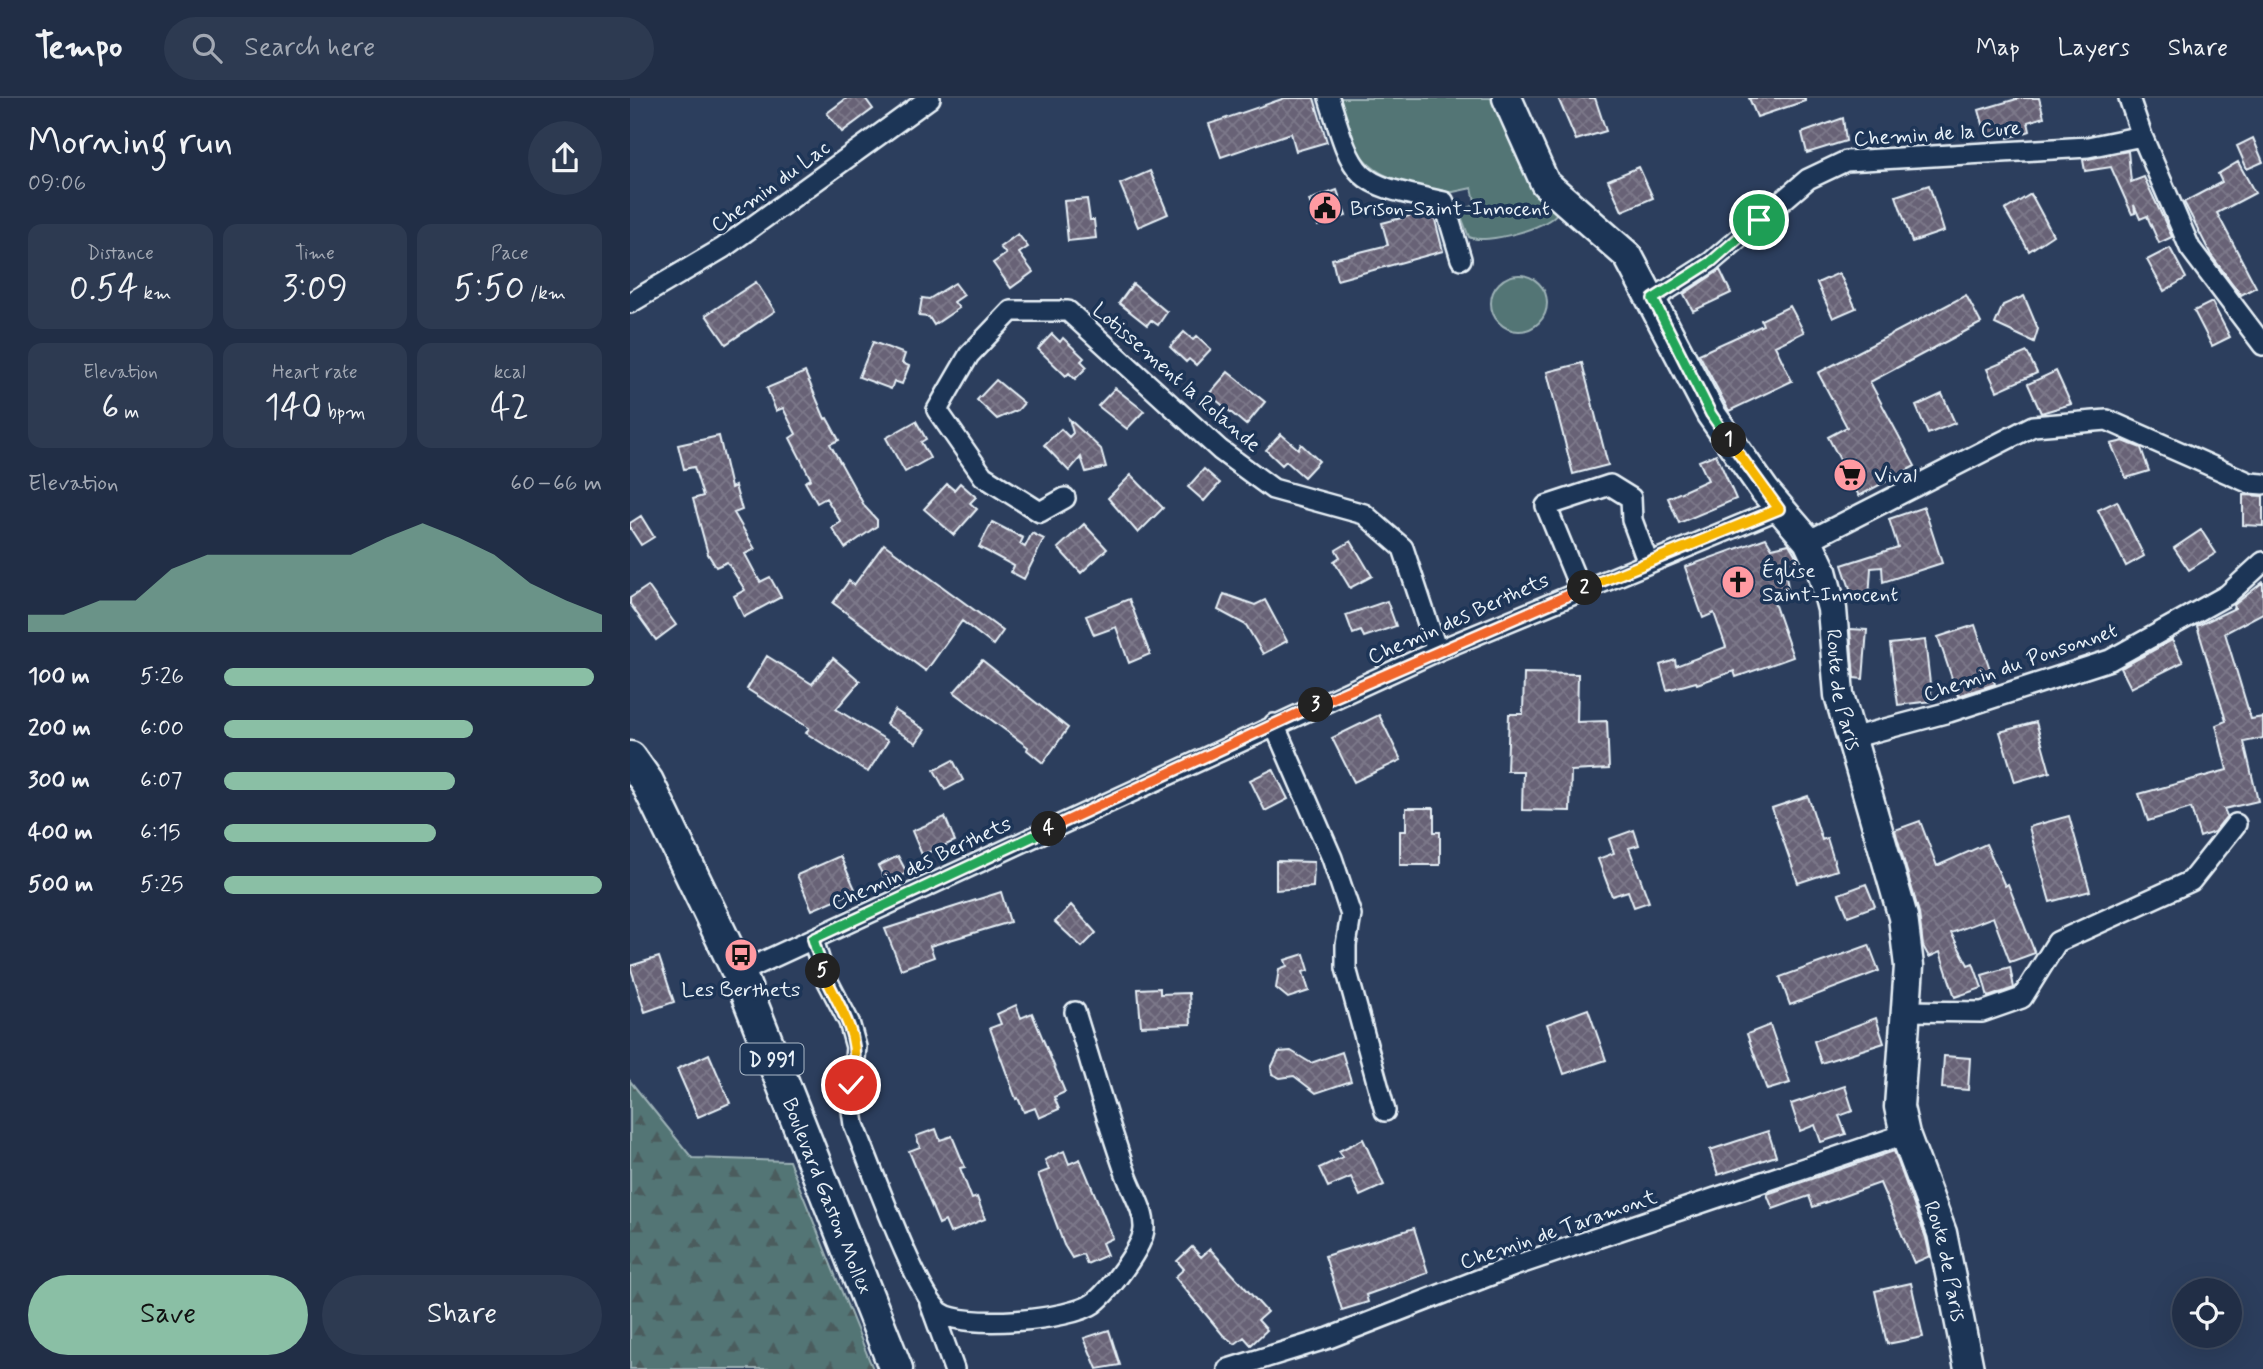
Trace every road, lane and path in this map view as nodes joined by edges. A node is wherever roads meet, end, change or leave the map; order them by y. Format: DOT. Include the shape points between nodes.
graph roads {
  1 [pos="930,98"];
  2 [pos="1329,98"];
  3 [pos="1507,98"];
  4 [pos="2129,98"];
  5 [pos="2142,136"];
  6 [pos="1461,259"];
  7 [pos="1653,299"];
  8 [pos="630,303"];
  9 [pos="2263,345"];
  10 [pos="2263,484"];
  11 [pos="1065,498"];
  12 [pos="1779,509"];
  13 [pos="1808,541"];
  14 [pos="2263,562"];
  15 [pos="1648,563"];
  16 [pos="1580,589"];
  17 [pos="1437,650"];
  18 [pos="1274,724"];
  19 [pos="1851,738"];
  20 [pos="630,758"];
  21 [pos="2236,824"];
  22 [pos="813,939"];
  23 [pos="739,973"];
  24 [pos="1907,1011"];
  25 [pos="1075,1012"];
  26 [pos="1385,1111"];
  27 [pos="1905,1134"];
  28 [pos="930,1302"];
  29 [pos="896,1369"];
  30 [pos="954,1369"];
  31 [pos="1227,1369"];
  32 [pos="1969,1369"];
  1 -- 8 [label="street, Chemin du Lac" via="723,248"];
  2 -- 6 [label="street" via="1346,153 1361,177 1385,188 1444,202"];
  3 -- 7 [label="street, Route de Paris" via="1545,183 1628,256"];
  4 -- 5 [label="street"];
  5 -- 7 [label="street, Chemin de la Cure" via="2088,147 1846,161 1808,179 1711,262"];
  5 -- 9 [label="street" via="2190,248"];
  7 -- 12 [label="street, Route de Paris" via="1711,414"];
  10 -- 13 [label="street" via="2250,483 2107,420 2034,426"];
  11 -- 17 [label="street, Lotissement la Rolande" via="1040,512 982,477 937,411 969,355 1011,311 1068,311 1220,450 1273,489 1364,514 1403,548"];
  12 -- 13 [label="street, Route de Paris"];
  12 -- 15 [label="street, Chemin des Berthets"];
  13 -- 19 [label="street, Route de Paris" via="1832,609 1839,695"];
  14 -- 19 [label="street, Chemin du Ponsonnet" via="2227,595 2110,660"];
  15 -- 16 [label="street, Chemin des Berthets"];
  15 -- 16 [label="street" via="1632,520 1631,498 1609,485 1546,506"];
  16 -- 17 [label="street, Chemin des Berthets"];
  17 -- 18 [label="street, Chemin des Berthets"];
  18 -- 22 [label="street, Chemin des Berthets"];
  18 -- 26 [label="street" via="1332,858 1351,915 1346,968"];
  19 -- 24 [label="street, Route de Paris" via="1903,917 1909,966"];
  20 -- 23 [label="main road, Boulevard Gaston Mollex / D 991" via="647,782"];
  21 -- 24 [label="street" via="2191,881 2057,943 2022,998 1982,1012"];
  22 -- 23 [label="street, Chemin des Berthets"];
  22 -- 28 [label="street" via="856,1047 850,1103 854,1125"];
  23 -- 29 [label="main road, Boulevard Gaston Mollex / D 991"];
  24 -- 27 [label="street, Route de Paris" via="1899,1107"];
  25 -- 28 [label="street" via="1139,1204 1144,1228 1140,1245 1093,1303 1053,1316 1003,1323 967,1320 942,1314"];
  27 -- 31 [label="street, Chemin de Taramont" via="1514,1266 1329,1338"];
  27 -- 32 [label="street, Route de Paris" via="1942,1233"];
  28 -- 30 [label="street"];
}
